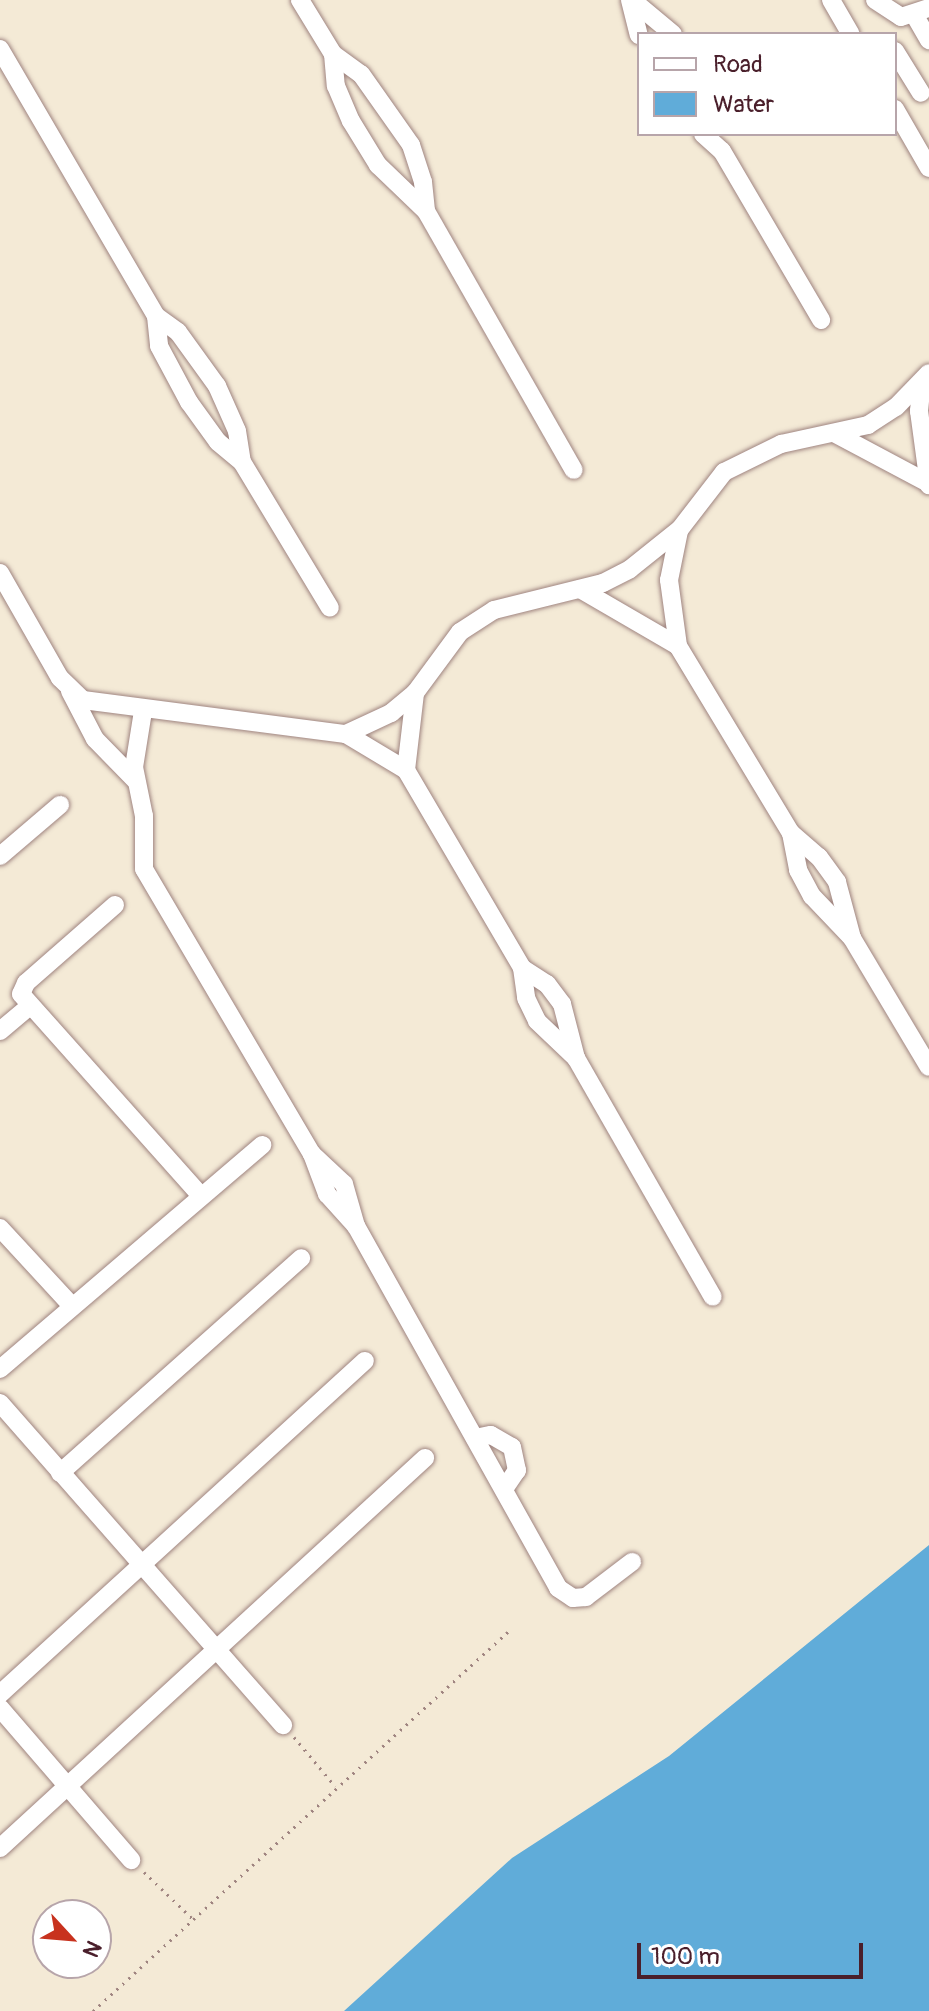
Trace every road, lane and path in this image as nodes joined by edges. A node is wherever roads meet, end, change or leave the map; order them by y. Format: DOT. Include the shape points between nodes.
graph roads {
  1 [pos="300,0"];
  2 [pos="631,0"];
  3 [pos="831,0"];
  4 [pos="875,0"];
  5 [pos="922,12"];
  6 [pos="892,25"];
  7 [pos="638,32"];
  8 [pos="671,32"];
  9 [pos="850,32"];
  10 [pos="929,40"];
  11 [pos="0,49"];
  12 [pos="333,54"];
  13 [pos="897,54"];
  14 [pos="921,93"];
  15 [pos="897,112"];
  16 [pos="721,142"];
  17 [pos="929,168"];
  18 [pos="426,211"];
  19 [pos="156,316"];
  20 [pos="821,320"];
  21 [pos="926,378"];
  22 [pos="836,434"];
  23 [pos="242,462"];
  24 [pos="574,470"];
  25 [pos="928,484"];
  26 [pos="680,529"];
  27 [pos="0,573"];
  28 [pos="580,589"];
  29 [pos="330,608"];
  30 [pos="678,646"];
  31 [pos="70,691"];
  32 [pos="415,693"];
  33 [pos="143,711"];
  34 [pos="346,734"];
  35 [pos="406,770"];
  36 [pos="135,780"];
  37 [pos="60,805"];
  38 [pos="791,833"];
  39 [pos="0,856"];
  40 [pos="115,905"];
  41 [pos="852,938"];
  42 [pos="522,968"];
  43 [pos="30,1006"];
  44 [pos="0,1031"];
  45 [pos="576,1058"];
  46 [pos="929,1067"];
  47 [pos="262,1145"];
  48 [pos="200,1195"];
  49 [pos="0,1228"];
  50 [pos="301,1258"];
  51 [pos="713,1297"];
  52 [pos="72,1306"];
  53 [pos="365,1361"];
  54 [pos="0,1369"];
  55 [pos="0,1403"];
  56 [pos="475,1438"];
  57 [pos="425,1458"];
  58 [pos="60,1473"];
  59 [pos="504,1489"];
  60 [pos="632,1562"];
  61 [pos="143,1565"];
  62 [pos="511,1629"];
  63 [pos="217,1646"];
  64 [pos="0,1694"];
  65 [pos="0,1708"];
  66 [pos="283,1725"];
  67 [pos="335,1786"];
  68 [pos="67,1788"];
  69 [pos="0,1848"];
  70 [pos="131,1860"];
  71 [pos="193,1919"];
  72 [pos="93,2011"];
  1 -- 12 [label="street"];
  2 -- 7 [label="street"];
  2 -- 8 [label="street"];
  3 -- 9 [label="street"];
  4 -- 6 [label="street"];
  5 -- 6 [label="street"];
  5 -- 10 [label="street"];
  11 -- 19 [label="street"];
  12 -- 18 [label="street" via="336,86 351,121 394,184"];
  12 -- 18 [label="street" via="361,74 405,135 423,182"];
  13 -- 14 [label="street"];
  15 -- 17 [label="street"];
  16 -- 20 [label="street"];
  18 -- 24 [label="street"];
  19 -- 23 [label="street" via="159,346 189,402 218,442"];
  19 -- 23 [label="street" via="178,332 217,386 237,431"];
  21 -- 22 [label="street" via="868,425"];
  21 -- 25 [label="street" via="919,411"];
  22 -- 25 [label="street"];
  22 -- 26 [label="street" via="781,444 742,461 707,490"];
  23 -- 29 [label="street"];
  26 -- 28 [label="street" via="630,569"];
  26 -- 30 [label="street" via="669,580"];
  27 -- 31 [label="street"];
  28 -- 30 [label="street"];
  28 -- 32 [label="street" via="494,610 460,632"];
  30 -- 38 [label="street"];
  31 -- 33 [label="street" via="98,706"];
  31 -- 36 [label="street" via="95,739"];
  32 -- 34 [label="street" via="391,713"];
  32 -- 35 [label="street"];
  33 -- 34 [label="street"];
  33 -- 36 [label="street"];
  34 -- 35 [label="street"];
  35 -- 42 [label="street"];
  36 -- 56 [label="street" via="144,816 146,875 312,1154 327,1194 356,1226"];
  37 -- 39 [label="street"];
  38 -- 41 [label="street" via="798,870 812,896"];
  38 -- 41 [label="street" via="837,882"];
  40 -- 43 [label="street" via="26,983 21,994"];
  41 -- 46 [label="street"];
  42 -- 45 [label="street" via="526,998 537,1021"];
  42 -- 45 [label="street" via="547,984 562,1004"];
  43 -- 44 [label="street"];
  43 -- 48 [label="street"];
  45 -- 51 [label="street"];
  47 -- 48 [label="street"];
  48 -- 52 [label="street"];
  49 -- 52 [label="street"];
  50 -- 58 [label="street"];
  52 -- 54 [label="street"];
  53 -- 61 [label="street"];
  55 -- 58 [label="street"];
  56 -- 59 [label="street"];
  56 -- 59 [label="street" via="491,1435 512,1447 517,1470"];
  57 -- 63 [label="street"];
  58 -- 61 [label="street"];
  59 -- 60 [label="street" via="567,1596 586,1597"];
  61 -- 63 [label="street"];
  61 -- 64 [label="street"];
  62 -- 67 [label="path"];
  63 -- 66 [label="street"];
  63 -- 68 [label="street"];
  65 -- 68 [label="street"];
  66 -- 67 [label="path"];
  67 -- 71 [label="path"];
  68 -- 69 [label="street"];
  68 -- 70 [label="street"];
  70 -- 71 [label="path"];
  71 -- 72 [label="path"];
}
